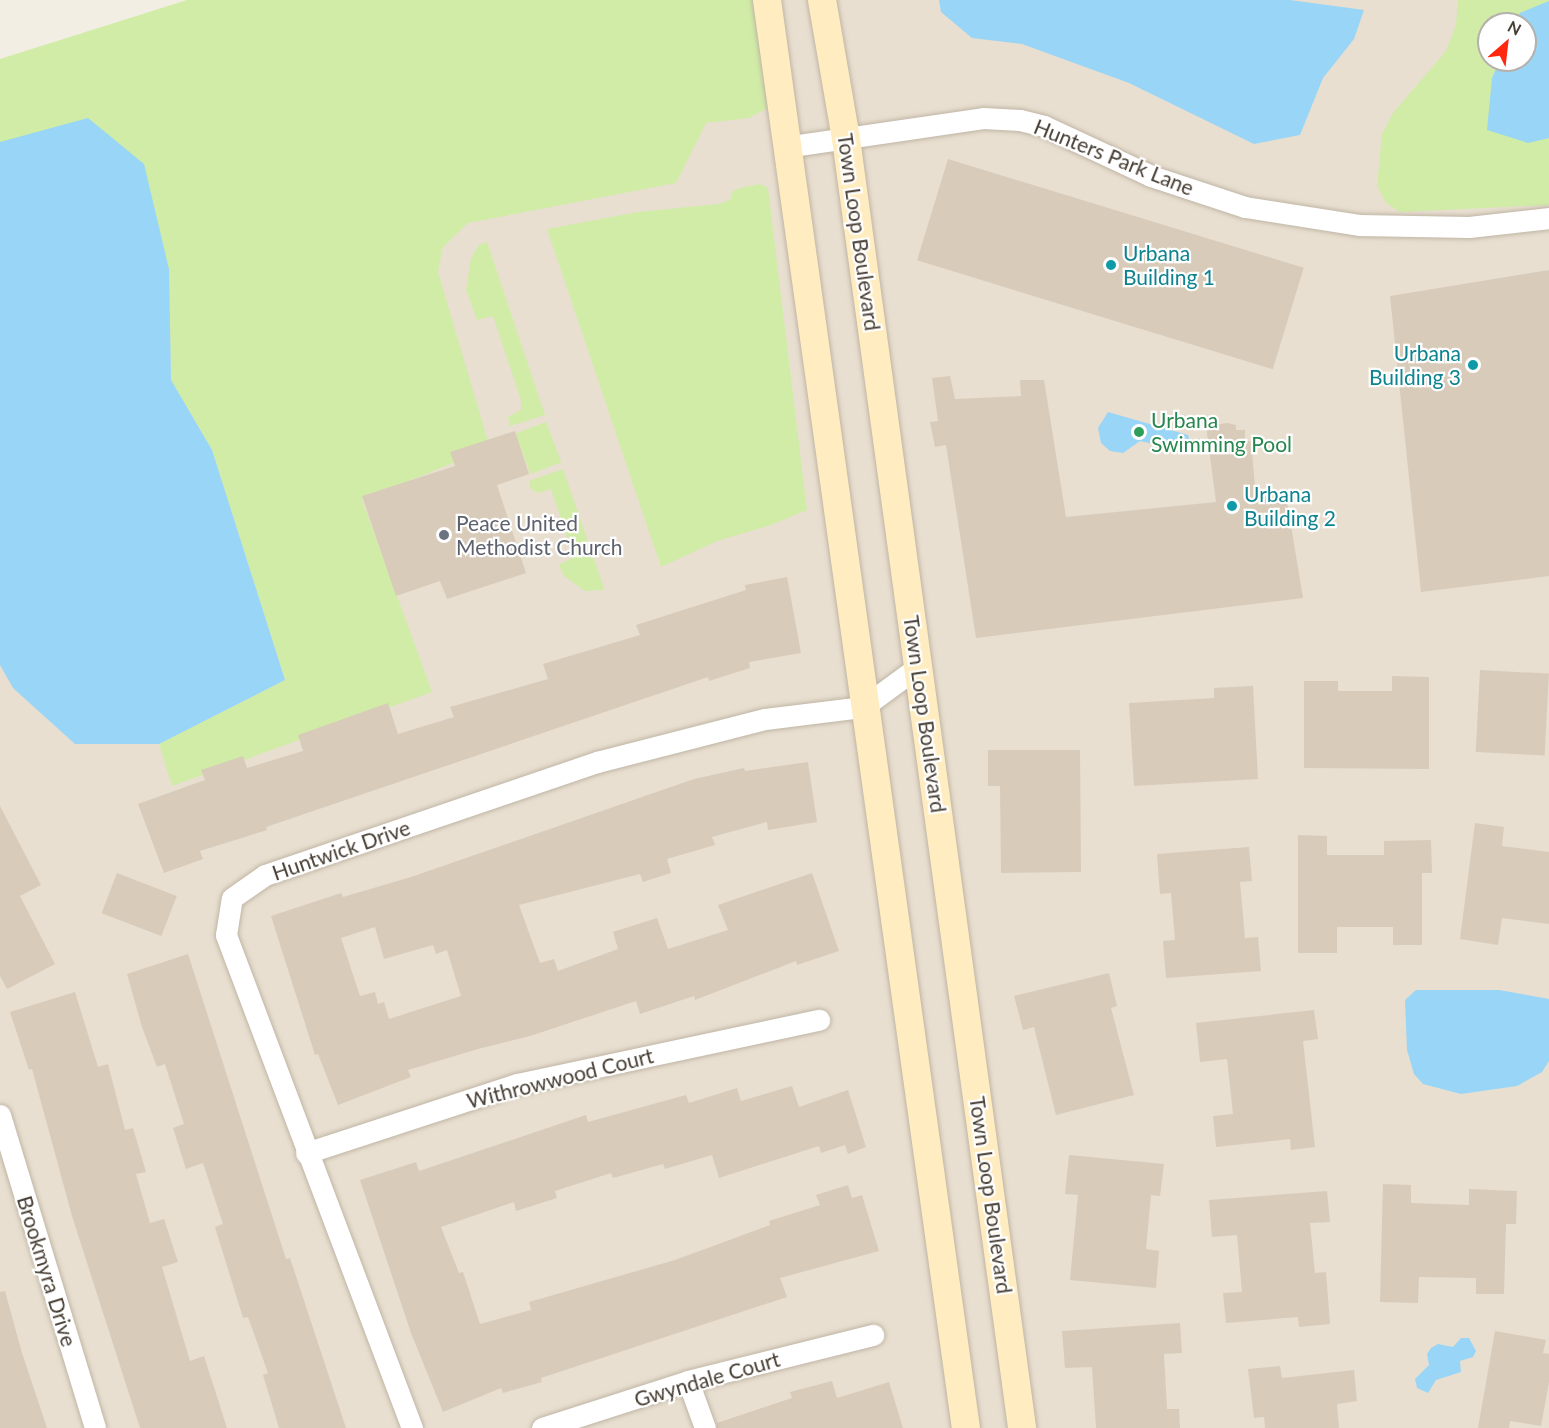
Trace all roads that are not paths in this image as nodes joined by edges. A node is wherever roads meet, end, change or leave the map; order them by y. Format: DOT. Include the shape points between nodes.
graph roads {
  1 [pos="767,0"];
  2 [pos="822,0"];
  3 [pos="846,139"];
  4 [pos="785,147"];
  5 [pos="1549,218"];
  6 [pos="919,666"];
  7 [pos="863,707"];
  8 [pos="819,1020"];
  9 [pos="0,1115"];
  10 [pos="306,1153"];
  11 [pos="873,1335"];
  12 [pos="688,1381"];
  13 [pos="95,1428"];
  14 [pos="412,1428"];
  15 [pos="542,1428"];
  16 [pos="705,1428"];
  17 [pos="966,1428"];
  18 [pos="1022,1428"];
  1 -- 4 [label="street"];
  2 -- 3 [label="street, Town Loop Boulevard"];
  3 -- 4 [label="street, Hunters Park Lane"];
  3 -- 5 [label="street, Hunters Park Lane" via="983,118 1020,120 1044,126 1150,176 1245,207 1371,225 1469,227"];
  3 -- 6 [label="street, Town Loop Boulevard"];
  4 -- 7 [label="street"];
  6 -- 7 [label="street, Huntwick Drive"];
  6 -- 18 [label="street, Town Loop Boulevard"];
  7 -- 10 [label="street, Huntwick Drive" via="765,719 597,762 265,875 232,898 226,935"];
  7 -- 17 [label="street"];
  8 -- 10 [label="street, Withrowwood Court" via="517,1084"];
  9 -- 13 [label="street, Brookmyra Drive"];
  10 -- 14 [label="street, Huntwick Drive"];
  11 -- 12 [label="street, Gwyndale Court"];
  12 -- 15 [label="street, Gwyndale Court"];
  12 -- 16 [label="street"];
}
